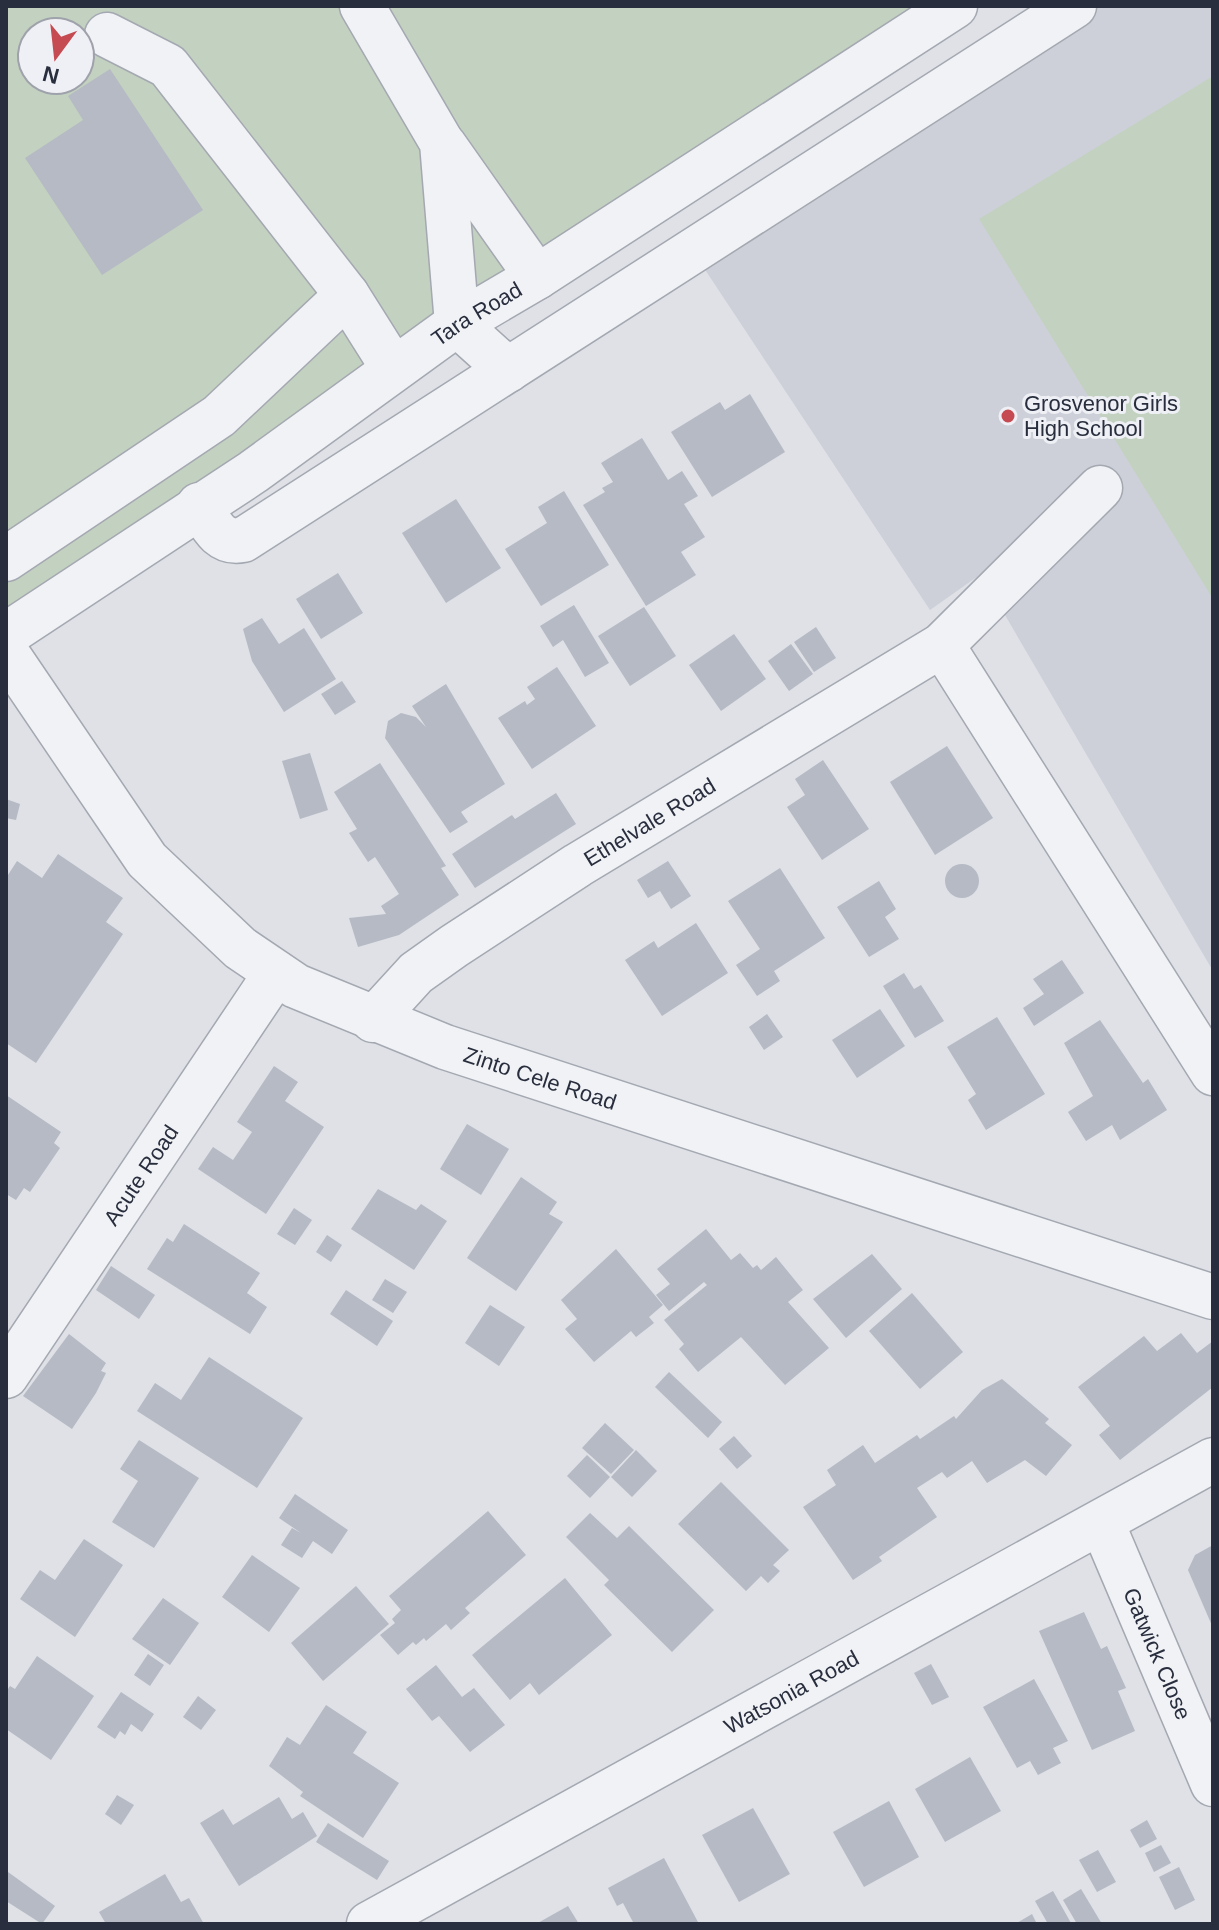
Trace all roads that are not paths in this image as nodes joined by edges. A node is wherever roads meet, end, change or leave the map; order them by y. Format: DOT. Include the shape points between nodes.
graph roads {
  1 [pos="362,6"];
  2 [pos="955,6"];
  3 [pos="1074,6"];
  4 [pos="107,35"];
  5 [pos="442,143"];
  6 [pos="537,277"];
  7 [pos="347,295"];
  8 [pos="457,324"];
  9 [pos="393,368"];
  10 [pos="508,370"];
  11 [pos="1100,488"];
  12 [pos="199,505"];
  13 [pos="6,559"];
  14 [pos="6,635"];
  15 [pos="942,645"];
  16 [pos="6,652"];
  17 [pos="276,973"];
  18 [pos="373,1020"];
  19 [pos="1213,1073"];
  20 [pos="1213,1297"];
  21 [pos="6,1376"];
  22 [pos="1213,1460"];
  23 [pos="1102,1523"];
  24 [pos="1213,1784"];
  25 [pos="369,1924"];
  1 -- 5 [label="street"];
  2 -- 6 [label="street, Tara Road"];
  3 -- 10 [label="street"];
  4 -- 7 [label="street" via="168,66"];
  5 -- 6 [label="street"];
  5 -- 8 [label="street"];
  6 -- 8 [label="street, Tara Road"];
  7 -- 9 [label="street"];
  7 -- 13 [label="street" via="219,416"];
  8 -- 9 [label="street, Tara Road"];
  8 -- 10 [label="street"];
  9 -- 12 [label="street, Tara Road" via="253,472"];
  10 -- 12 [label="street" via="243,540 219,536"];
  11 -- 15 [label="street, Ethelvale Road"];
  12 -- 14 [label="street, Tara Road"];
  15 -- 18 [label="street, Ethelvale Road" via="454,946 416,973"];
  15 -- 19 [label="street"];
  16 -- 17 [label="street, Zinto Cele Road" via="147,860 240,948"];
  17 -- 18 [label="street, Zinto Cele Road"];
  17 -- 21 [label="street, Acute Road"];
  18 -- 20 [label="street, Zinto Cele Road"];
  22 -- 23 [label="street, Watsonia Road"];
  23 -- 24 [label="street, Gatwick Close"];
  23 -- 25 [label="street, Watsonia Road"];
}
